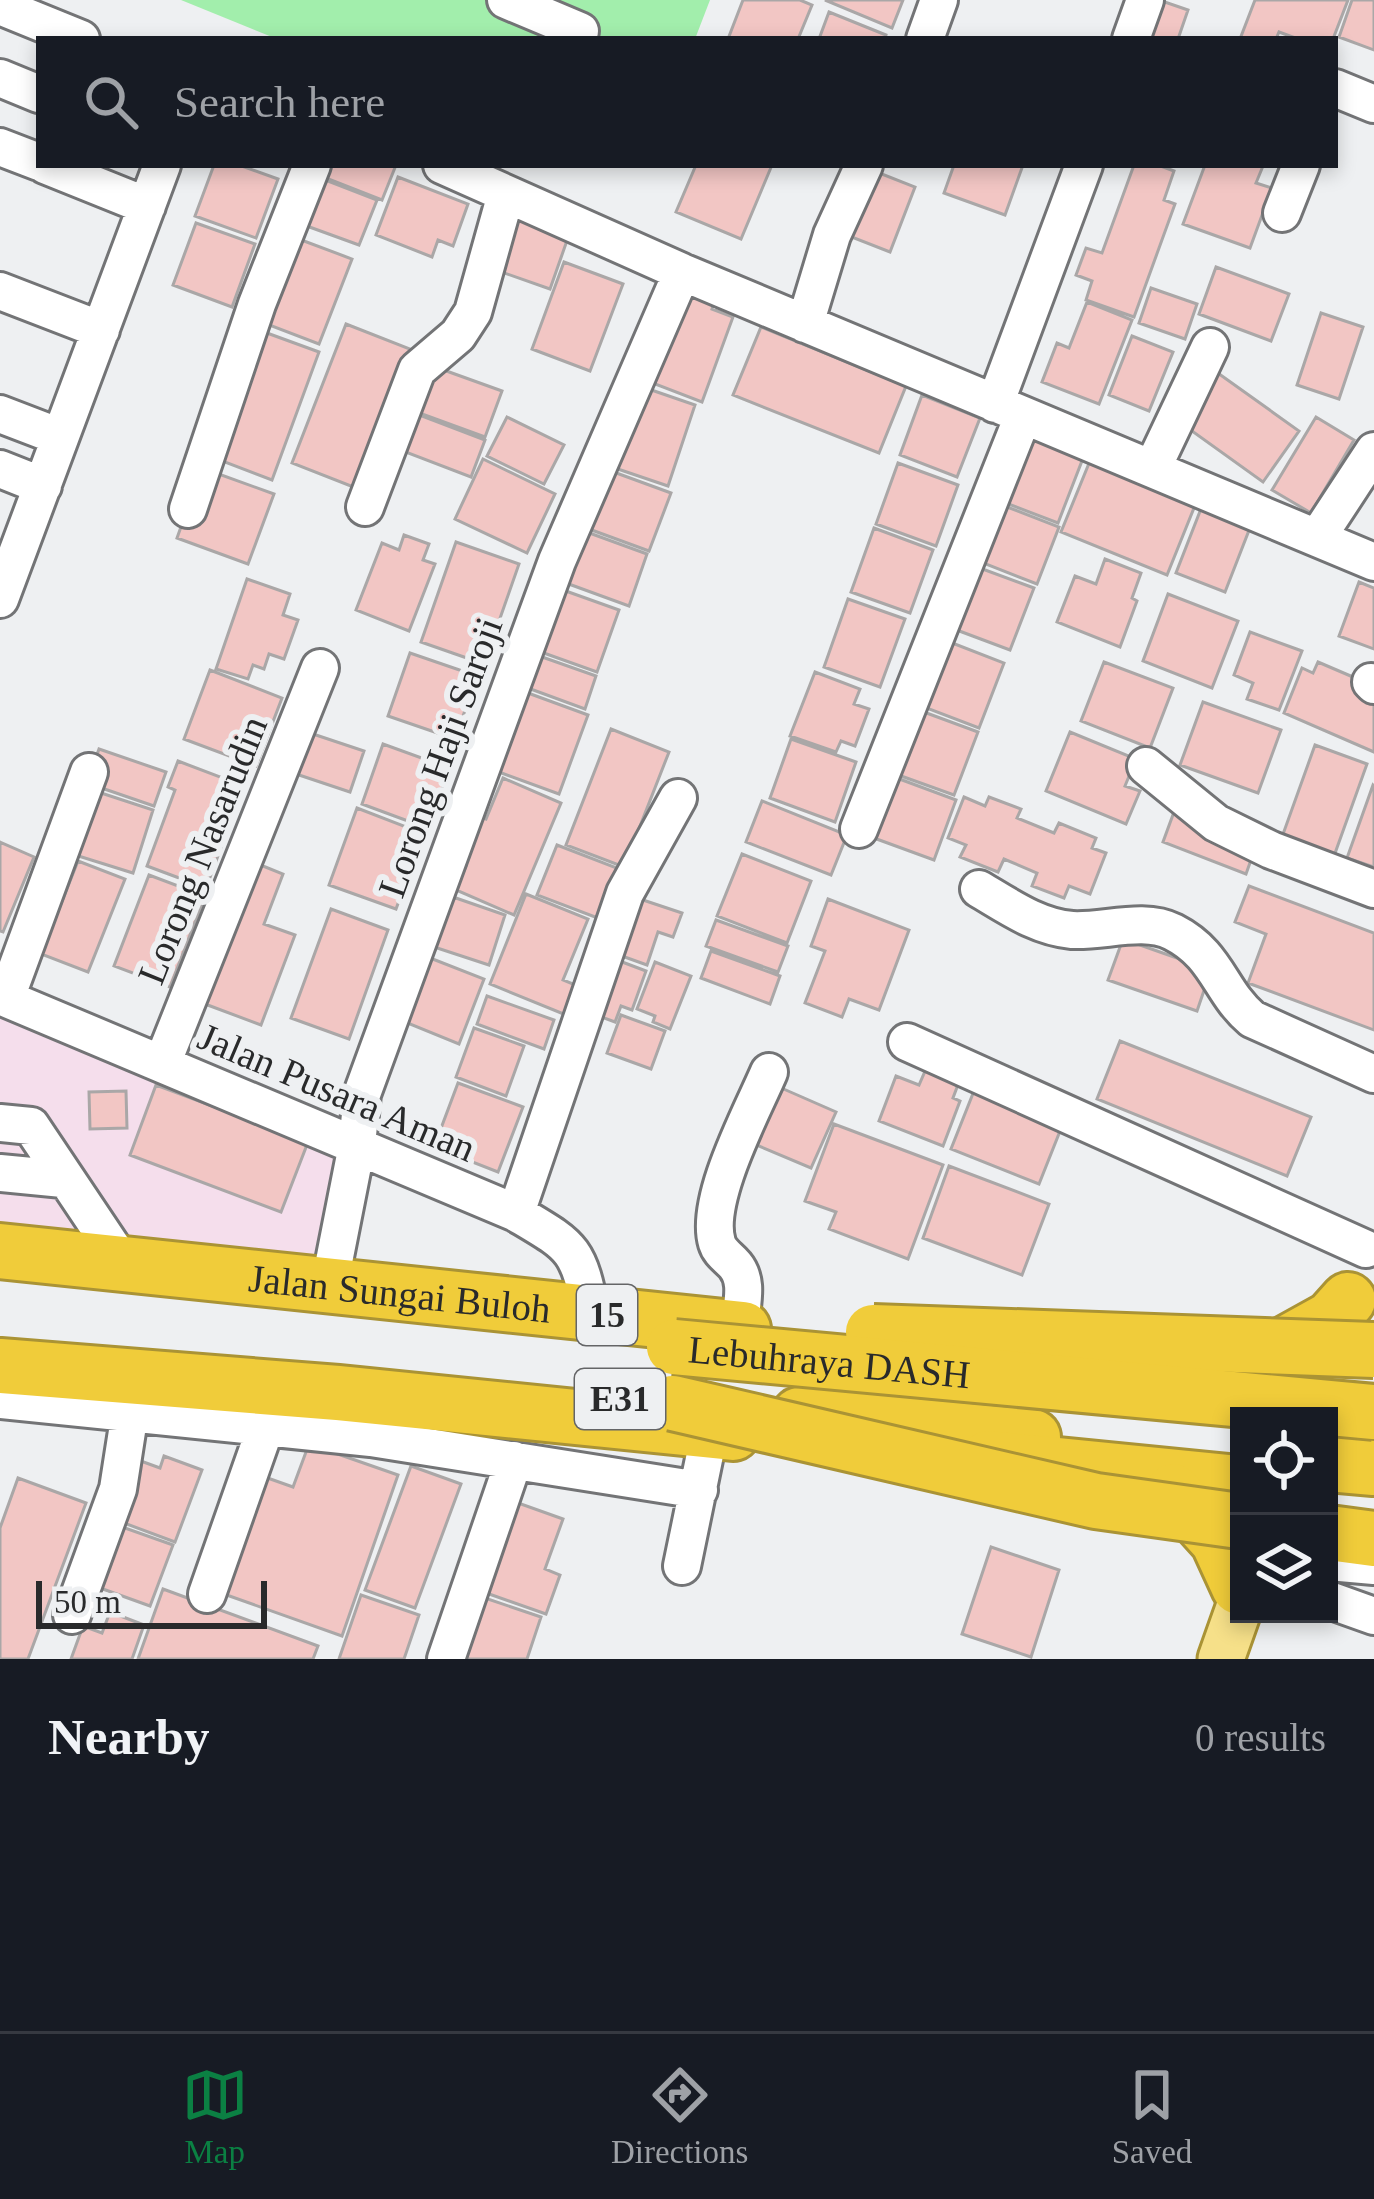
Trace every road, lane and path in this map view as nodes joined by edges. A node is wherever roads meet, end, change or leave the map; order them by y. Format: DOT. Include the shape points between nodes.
graph roads {
  1 [pos="506,0"];
  2 [pos="1145,0"];
  3 [pos="0,6"];
  4 [pos="580,31"];
  5 [pos="74,36"];
  6 [pos="1132,36"];
  7 [pos="0,79"];
  8 [pos="1338,89"];
  9 [pos="36,93"];
  10 [pos="1374,104"];
  11 [pos="0,147"];
  12 [pos="36,162"];
  13 [pos="52,168"];
  14 [pos="161,168"];
  15 [pos="311,168"];
  16 [pos="449,168"];
  17 [pos="863,168"];
  18 [pos="1083,168"];
  19 [pos="1300,168"];
  20 [pos="506,194"];
  21 [pos="147,206"];
  22 [pos="1282,213"];
  23 [pos="682,272"];
  24 [pos="0,291"];
  25 [pos="805,324"];
  26 [pos="101,330"];
  27 [pos="1210,347"];
  28 [pos="1009,410"];
  29 [pos="0,414"];
  30 [pos="60,437"];
  31 [pos="1374,451"];
  32 [pos="1153,467"];
  33 [pos="0,469"];
  34 [pos="43,486"];
  35 [pos="365,507"];
  36 [pos="188,509"];
  37 [pos="1317,538"];
  38 [pos="1374,562"];
  39 [pos="0,599"];
  40 [pos="320,668"];
  41 [pos="1146,766"];
  42 [pos="88,772"];
  43 [pos="678,799"];
  44 [pos="859,829"];
  45 [pos="1374,889"];
  46 [pos="979,890"];
  47 [pos="3,997"];
  48 [pos="907,1042"];
  49 [pos="162,1064"];
  50 [pos="769,1072"];
  51 [pos="1374,1074"];
  52 [pos="0,1123"];
  53 [pos="357,1145"];
  54 [pos="0,1173"];
  55 [pos="63,1179"];
  56 [pos="516,1213"];
  57 [pos="1370,1238"];
  58 [pos="0,1251"];
  59 [pos="122,1262"];
  60 [pos="0,1285"];
  61 [pos="329,1287"];
  62 [pos="1348,1300"];
  63 [pos="591,1314"];
  64 [pos="740,1329"];
  65 [pos="674,1347"];
  66 [pos="1374,1350"];
  67 [pos="0,1352"];
  68 [pos="0,1366"];
  69 [pos="1215,1369"];
  70 [pos="1374,1388"];
  71 [pos="1314,1399"];
  72 [pos="0,1400"];
  73 [pos="130,1412"];
  74 [pos="1374,1412"];
  75 [pos="691,1417"];
  76 [pos="265,1429"];
  77 [pos="1230,1455"];
  78 [pos="514,1460"];
  79 [pos="1338,1465"];
  80 [pos="1374,1468"];
  81 [pos="1150,1474"];
  82 [pos="1230,1482"];
  83 [pos="699,1490"];
  84 [pos="1338,1491"];
  85 [pos="1374,1493"];
  86 [pos="1230,1520"];
  87 [pos="1338,1534"];
  88 [pos="1374,1539"];
  89 [pos="1338,1563"];
  90 [pos="682,1566"];
  91 [pos="1374,1566"];
  92 [pos="1230,1567"];
  93 [pos="207,1594"];
  94 [pos="1338,1603"];
  95 [pos="72,1615"];
  96 [pos="1374,1616"];
  97 [pos="1234,1623"];
  98 [pos="446,1659"];
  99 [pos="1221,1659"];
  1 -- 4 [label="street"];
  2 -- 6 [label="street"];
  3 -- 5 [label="street"];
  7 -- 9 [label="street"];
  8 -- 10 [label="street"];
  11 -- 12 [label="street"];
  13 -- 21 [label="street"];
  14 -- 21 [label="street"];
  15 -- 36 [label="street"];
  16 -- 20 [label="street"];
  17 -- 25 [label="street"];
  18 -- 28 [label="street"];
  19 -- 22 [label="street"];
  20 -- 23 [label="street"];
  20 -- 35 [label="street" via="473,312 417,370"];
  21 -- 26 [label="street"];
  23 -- 25 [label="street"];
  23 -- 53 [label="street, Lorong Haji Saroji" via="557,561 362,1094"];
  24 -- 26 [label="street"];
  25 -- 28 [label="street"];
  26 -- 30 [label="street"];
  27 -- 32 [label="street"];
  28 -- 32 [label="street"];
  28 -- 44 [label="street"];
  29 -- 30 [label="street"];
  30 -- 34 [label="street"];
  31 -- 37 [label="street"];
  32 -- 37 [label="street"];
  33 -- 34 [label="street"];
  34 -- 39 [label="street"];
  37 -- 38 [label="street"];
  40 -- 49 [label="street, Lorong Nasarudin"];
  41 -- 45 [label="street" via="1216,823"];
  42 -- 47 [label="street"];
  43 -- 56 [label="street" via="625,893"];
  46 -- 51 [label="street" via="1054,927 1170,930 1214,964 1252,1019"];
  47 -- 49 [label="street, Jalan Pusara Aman"];
  48 -- 57 [label="street"];
  49 -- 53 [label="street, Jalan Pusara Aman"];
  50 -- 64 [label="street" via="717,1215 716,1240 745,1292"];
  52 -- 55 [label="street" via="31,1126"];
  53 -- 56 [label="street, Jalan Pusara Aman"];
  53 -- 61 [label="street, Lorong Haji Saroji"];
  54 -- 55 [label="street"];
  55 -- 59 [label="street"];
  56 -- 63 [label="street, Jalan Pusara Aman" via="569,1244"];
  57 -- 62 [label="street"];
  58 -- 59 [label="highway, Jalan Sungai Buloh / 15"];
  59 -- 61 [label="highway, Jalan Sungai Buloh / 15"];
  60 -- 65 [label="highway, Lebuhraya DASH / E31"];
  61 -- 63 [label="highway, Jalan Sungai Buloh / 15"];
  62 -- 69 [label="highway" via="1306,1335"];
  62 -- 71 [label="street"];
  63 -- 64 [label="highway, Jalan Sungai Buloh / 15"];
  64 -- 69 [label="highway, Jalan Sungai Buloh / 15"];
  65 -- 66 [label="highway, bridge" via="792,1328"];
  65 -- 74 [label="highway, Lebuhraya DASH / E31, bridge"];
  67 -- 75 [label="highway, Lebuhraya DASH / E31"];
  68 -- 75 [label="highway"];
  69 -- 71 [label="highway, Jalan Sungai Buloh / 15"];
  70 -- 71 [label="highway, Jalan Sungai Buloh / 15"];
  72 -- 73 [label="street"];
  73 -- 76 [label="street"];
  73 -- 95 [label="street" via="118,1489"];
  75 -- 77 [label="highway, Lebuhraya DASH / E31, bridge"];
  75 -- 81 [label="highway"];
  75 -- 83 [label="street"];
  75 -- 86 [label="highway, bridge" via="1096,1502"];
  76 -- 78 [label="street"];
  76 -- 93 [label="street"];
  78 -- 83 [label="street"];
  78 -- 98 [label="street"];
  79 -- 80 [label="highway"];
  81 -- 82 [label="highway"];
  81 -- 92 [label="highway" via="1198,1516"];
  83 -- 90 [label="street"];
  84 -- 85 [label="highway"];
  87 -- 88 [label="highway"];
  89 -- 91 [label="street"];
  94 -- 96 [label="street"];
  97 -- 99 [label="main road"];
}
